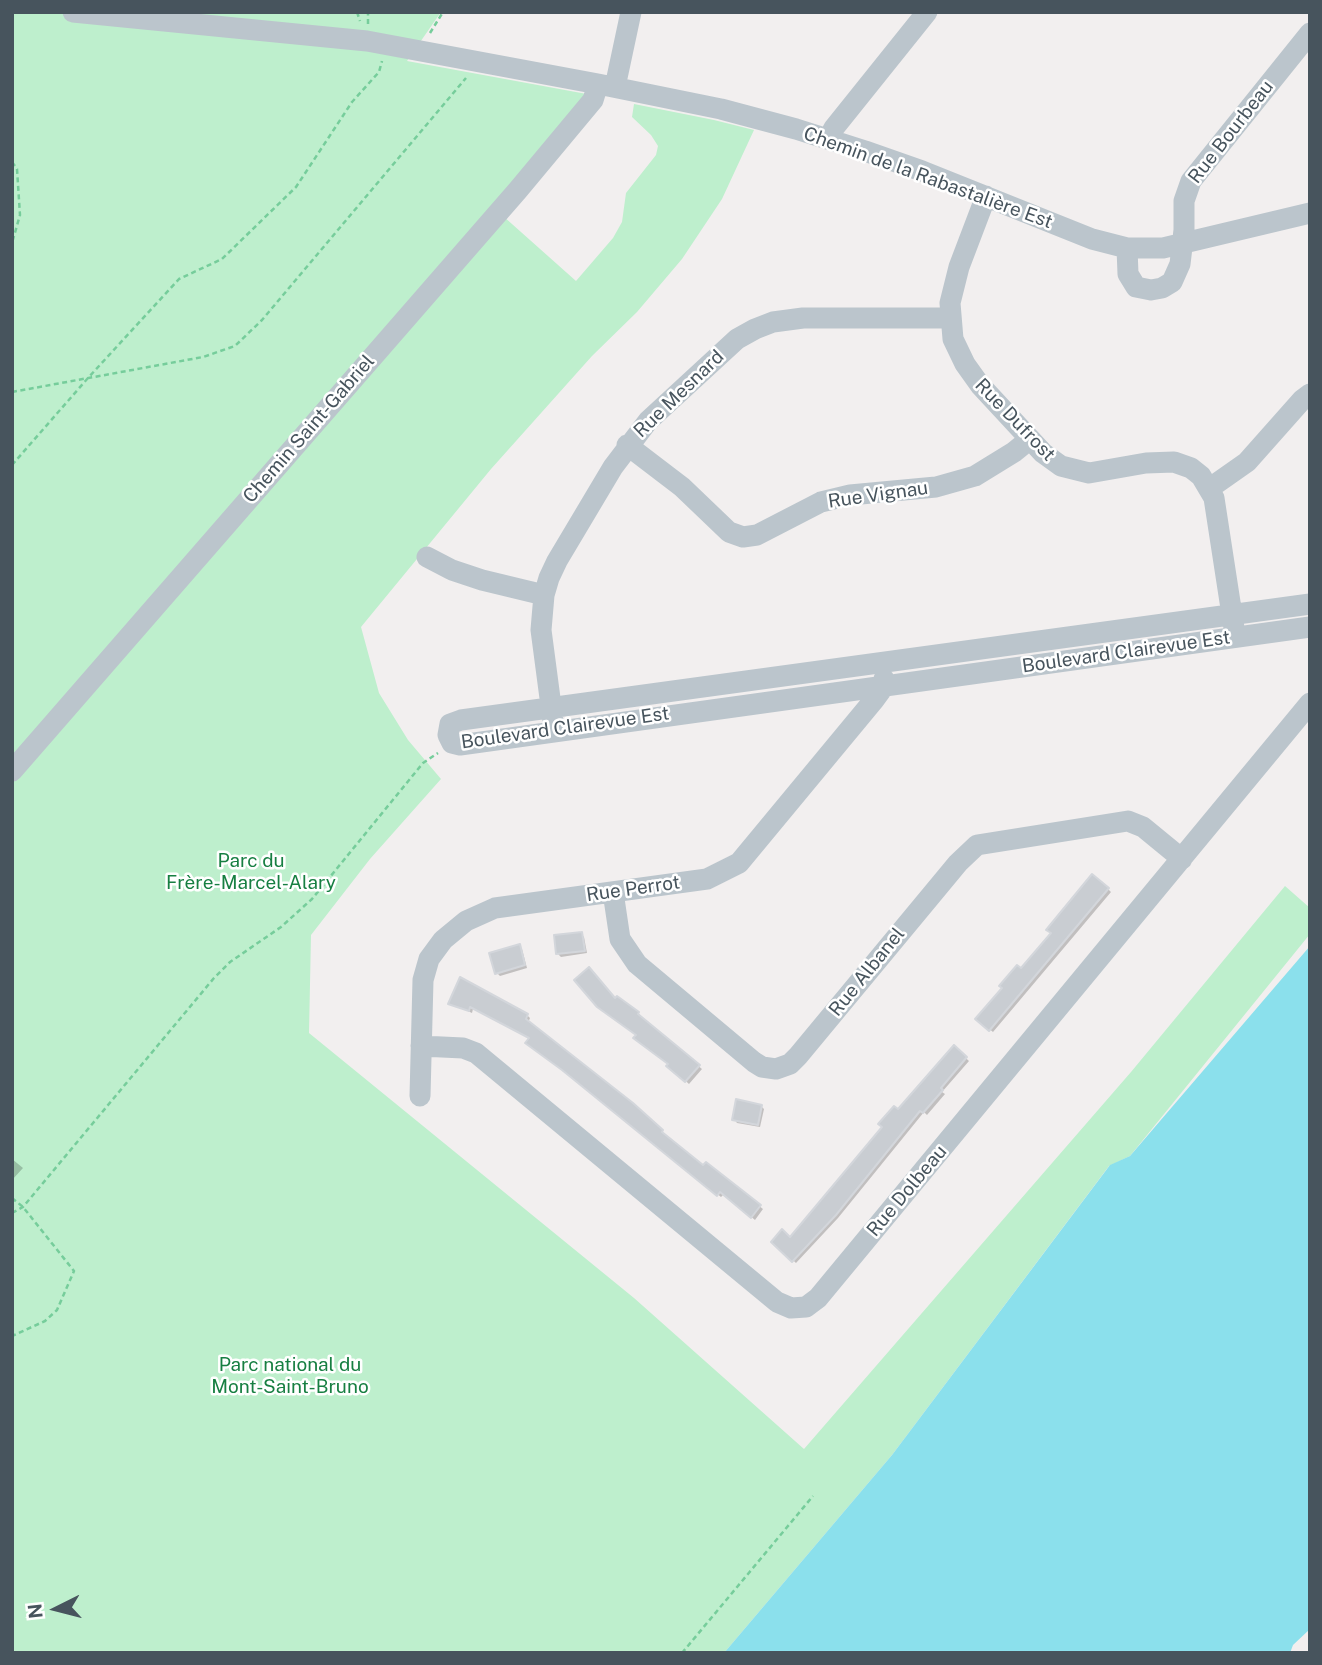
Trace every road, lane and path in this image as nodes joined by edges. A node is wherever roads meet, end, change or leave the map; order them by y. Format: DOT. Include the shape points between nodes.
graph roads {
  1 [pos="73,12"];
  2 [pos="443,12"];
  3 [pos="631,12"];
  4 [pos="927,12"];
  5 [pos="1310,33"];
  6 [pos="389,45"];
  7 [pos="420,50"];
  8 [pos="472,71"];
  9 [pos="607,85"];
  10 [pos="828,139"];
  11 [pos="12,162"];
  12 [pos="986,196"];
  13 [pos="1310,213"];
  14 [pos="12,243"];
  15 [pos="1183,244"];
  16 [pos="1127,248"];
  17 [pos="950,318"];
  18 [pos="88,378"];
  19 [pos="12,392"];
  20 [pos="1310,394"];
  21 [pos="1030,439"];
  22 [pos="627,445"];
  23 [pos="12,465"];
  24 [pos="1210,488"];
  25 [pos="428,557"];
  26 [pos="544,595"];
  27 [pos="1310,604"];
  28 [pos="1232,614"];
  29 [pos="1310,626"];
  30 [pos="1236,637"];
  31 [pos="882,663"];
  32 [pos="885,685"];
  33 [pos="1310,703"];
  34 [pos="551,708"];
  35 [pos="555,730"];
  36 [pos="452,743"];
  37 [pos="12,771"];
  38 [pos="1182,859"];
  39 [pos="613,892"];
  40 [pos="421,1046"];
  41 [pos="420,1096"];
  42 [pos="12,1198"];
  43 [pos="23,1208"];
  44 [pos="12,1213"];
  45 [pos="12,1336"];
  46 [pos="813,1496"];
  47 [pos="682,1653"];
  1 -- 6 [label="street, Chemin de la Rabastalière Est"];
  2 -- 7 [label="path"];
  3 -- 9 [label="street, Chemin Saint-Gabriel"];
  4 -- 10 [label="street"];
  5 -- 15 [label="street, Rue Bourbeau" via="1194,174 1184,201"];
  6 -- 7 [label="street, Chemin de la Rabastalière Est"];
  6 -- 18 [label="path" via="379,72 352,102 296,187 222,259 179,279"];
  7 -- 9 [label="street, Chemin de la Rabastalière Est"];
  8 -- 18 [label="path" via="235,346 203,357"];
  9 -- 10 [label="street, Chemin de la Rabastalière Est"];
  9 -- 37 [label="street, Chemin Saint-Gabriel"];
  10 -- 12 [label="street, Chemin de la Rabastalière Est"];
  11 -- 14 [label="path" via="17,169 20,215"];
  12 -- 16 [label="street, Chemin de la Rabastalière Est" via="1083,236"];
  12 -- 17 [label="street, Rue Dufrost" via="956,277"];
  13 -- 15 [label="street, Chemin de la Rabastalière Est"];
  15 -- 16 [label="street, Chemin de la Rabastalière Est"];
  15 -- 16 [label="street, Rue Bourbeau" via="1172,282 1151,290 1139,289 1131,281"];
  17 -- 21 [label="street, Rue Dufrost" via="953,339 965,364"];
  17 -- 22 [label="street, Rue Mesnard" via="793,318 764,325 730,346"];
  18 -- 19 [label="path"];
  18 -- 23 [label="path"];
  20 -- 24 [label="street" via="1247,463"];
  21 -- 22 [label="street, Rue Vignau" via="975,476 936,487 821,502 757,535 743,537 725,529 682,487"];
  21 -- 24 [label="street, Rue Dufrost" via="1054,462 1074,471 1174,462 1196,472"];
  22 -- 26 [label="street, Rue Mesnard" via="557,561"];
  24 -- 28 [label="street"];
  25 -- 26 [label="street" via="482,580"];
  26 -- 34 [label="street, Rue Mesnard" via="541,630"];
  27 -- 28 [label="street, Boulevard Clairevue Est"];
  28 -- 30 [label="street"];
  28 -- 31 [label="street, Boulevard Clairevue Est"];
  29 -- 30 [label="street, Boulevard Clairevue Est"];
  30 -- 32 [label="street, Boulevard Clairevue Est"];
  31 -- 32 [label="street"];
  31 -- 34 [label="street, Boulevard Clairevue Est"];
  32 -- 35 [label="street, Boulevard Clairevue Est"];
  32 -- 39 [label="street, Rue Perrot" via="739,863 707,878"];
  33 -- 38 [label="street, Rue Dolbeau"];
  34 -- 35 [label="street, Rue Mesnard"];
  34 -- 36 [label="street, Boulevard Clairevue Est" via="454,721 448,731"];
  35 -- 36 [label="street, Boulevard Clairevue Est"];
  36 -- 43 [label="path" via="423,763 312,899 214,978"];
  38 -- 39 [label="street, Rue Albanel" via="1143,827 1128,821 977,845 798,1058 776,1069 754,1062 637,964 620,939"];
  38 -- 40 [label="street, Rue Dolbeau" via="818,1298 801,1308 786,1307 772,1298 480,1056 463,1048"];
  39 -- 40 [label="street, Rue Perrot" via="495,908 466,921 429,958 423,980"];
  40 -- 41 [label="street, Rue Perrot"];
  42 -- 43 [label="path"];
  43 -- 44 [label="path"];
  43 -- 45 [label="path" via="74,1271 57,1310 45,1321"];
  46 -- 47 [label="path"];
}
